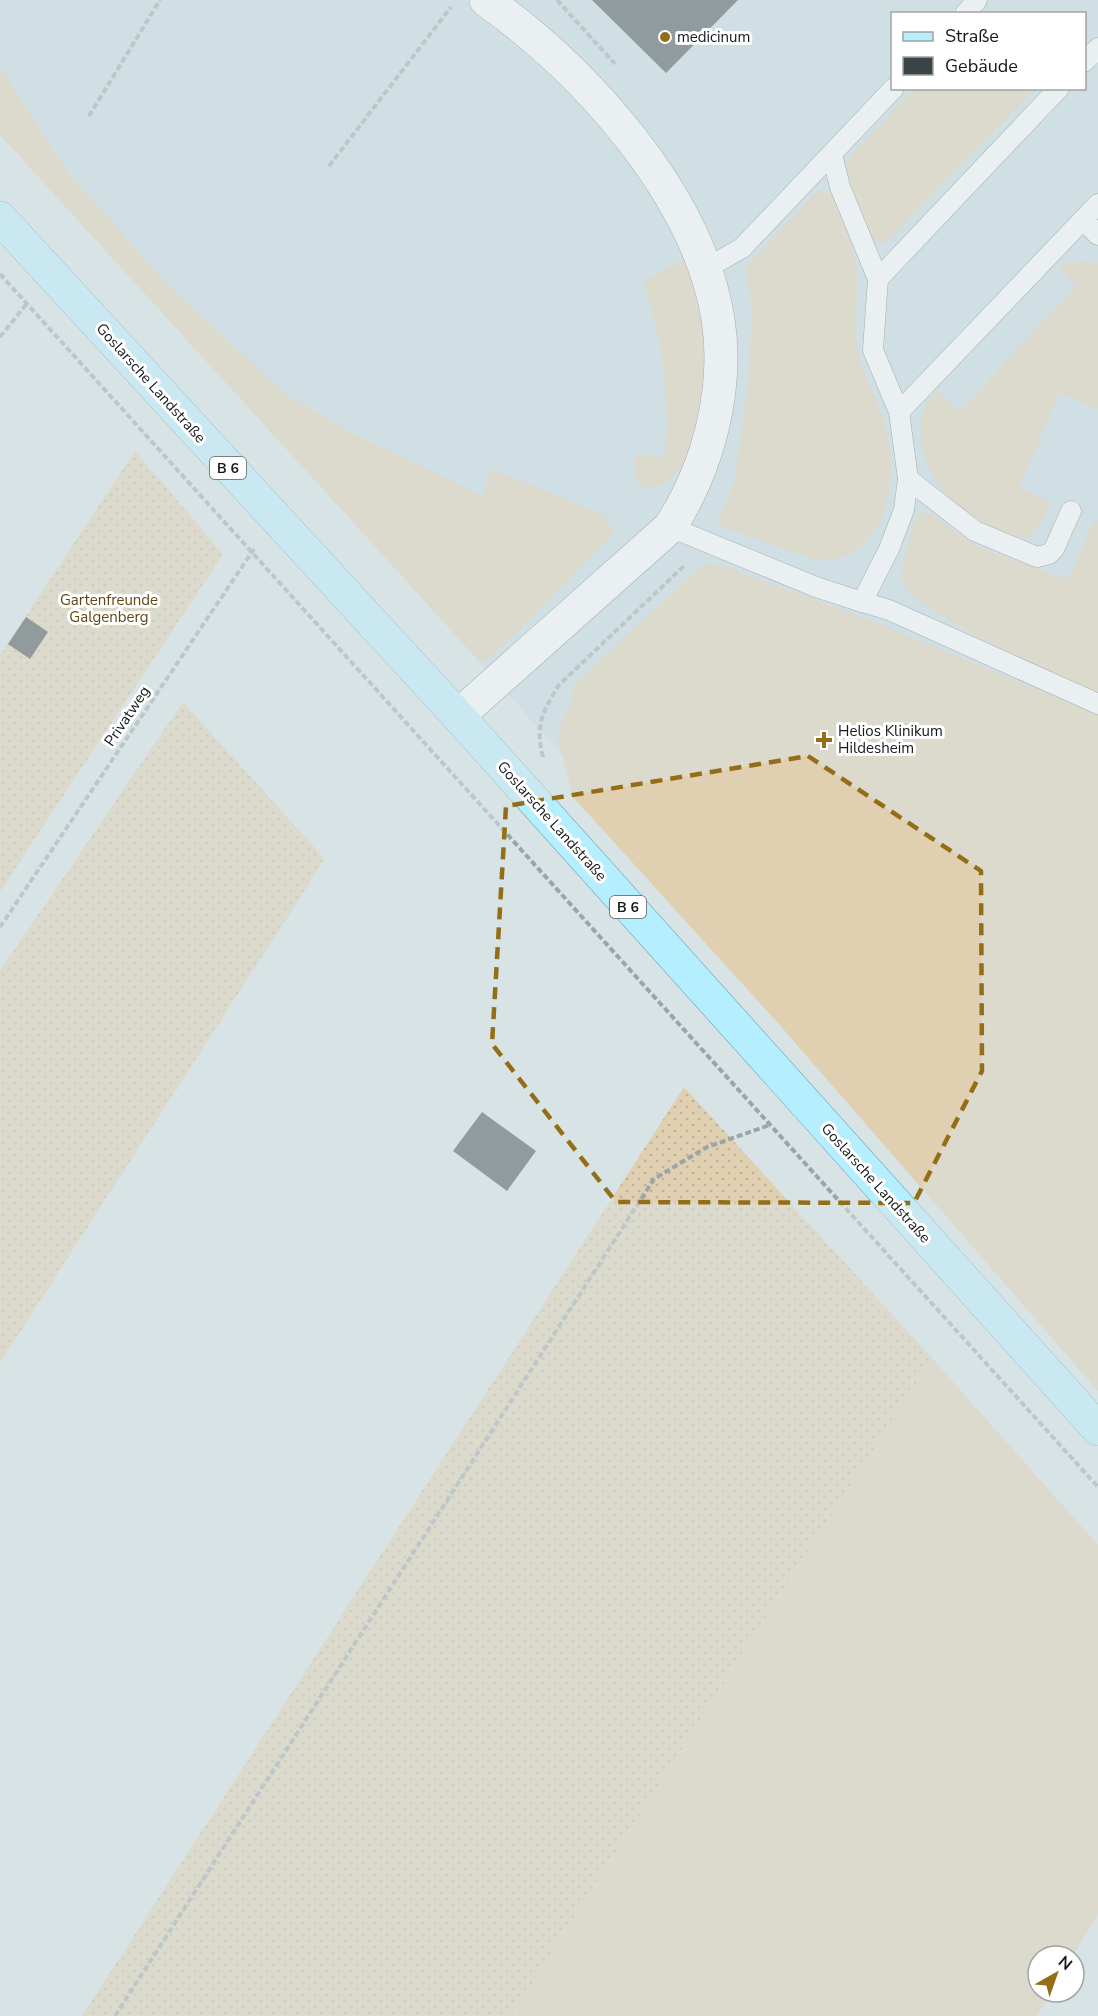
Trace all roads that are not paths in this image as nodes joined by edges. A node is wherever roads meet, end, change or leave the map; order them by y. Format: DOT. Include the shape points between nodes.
graph roads {
  1 [pos="486,0"];
  2 [pos="977,0"];
  3 [pos="967,12"];
  4 [pos="1098,48"];
  5 [pos="1086,60"];
  6 [pos="892,90"];
  7 [pos="1057,90"];
  8 [pos="832,153"];
  9 [pos="1098,204"];
  10 [pos="0,218"];
  11 [pos="1083,220"];
  12 [pos="1098,235"];
  13 [pos="705,269"];
  14 [pos="878,279"];
  15 [pos="899,412"];
  16 [pos="908,478"];
  17 [pos="1071,511"];
  18 [pos="670,527"];
  19 [pos="862,602"];
  20 [pos="1098,704"];
  21 [pos="458,716"];
  22 [pos="1098,1429"];
  1 -- 13 [label="street" via="545,46 619,123 664,188"];
  2 -- 3 [label="lane"];
  4 -- 5 [label="lane"];
  6 -- 8 [label="lane"];
  7 -- 14 [label="lane"];
  8 -- 13 [label="lane" via="742,248"];
  8 -- 14 [label="lane" via="840,187"];
  9 -- 11 [label="lane"];
  10 -- 21 [label="main road, Goslarsche Landstraße / B 6"];
  11 -- 12 [label="lane"];
  11 -- 15 [label="lane"];
  13 -- 18 [label="street" via="718,319 718,386 702,463"];
  14 -- 15 [label="lane" via="873,350"];
  15 -- 16 [label="lane"];
  16 -- 17 [label="lane" via="975,531 1037,557 1054,549"];
  16 -- 19 [label="lane" via="893,540"];
  18 -- 19 [label="lane"];
  18 -- 21 [label="street"];
  19 -- 20 [label="lane" via="889,610"];
  21 -- 22 [label="main road, Goslarsche Landstraße / B 6"];
}
